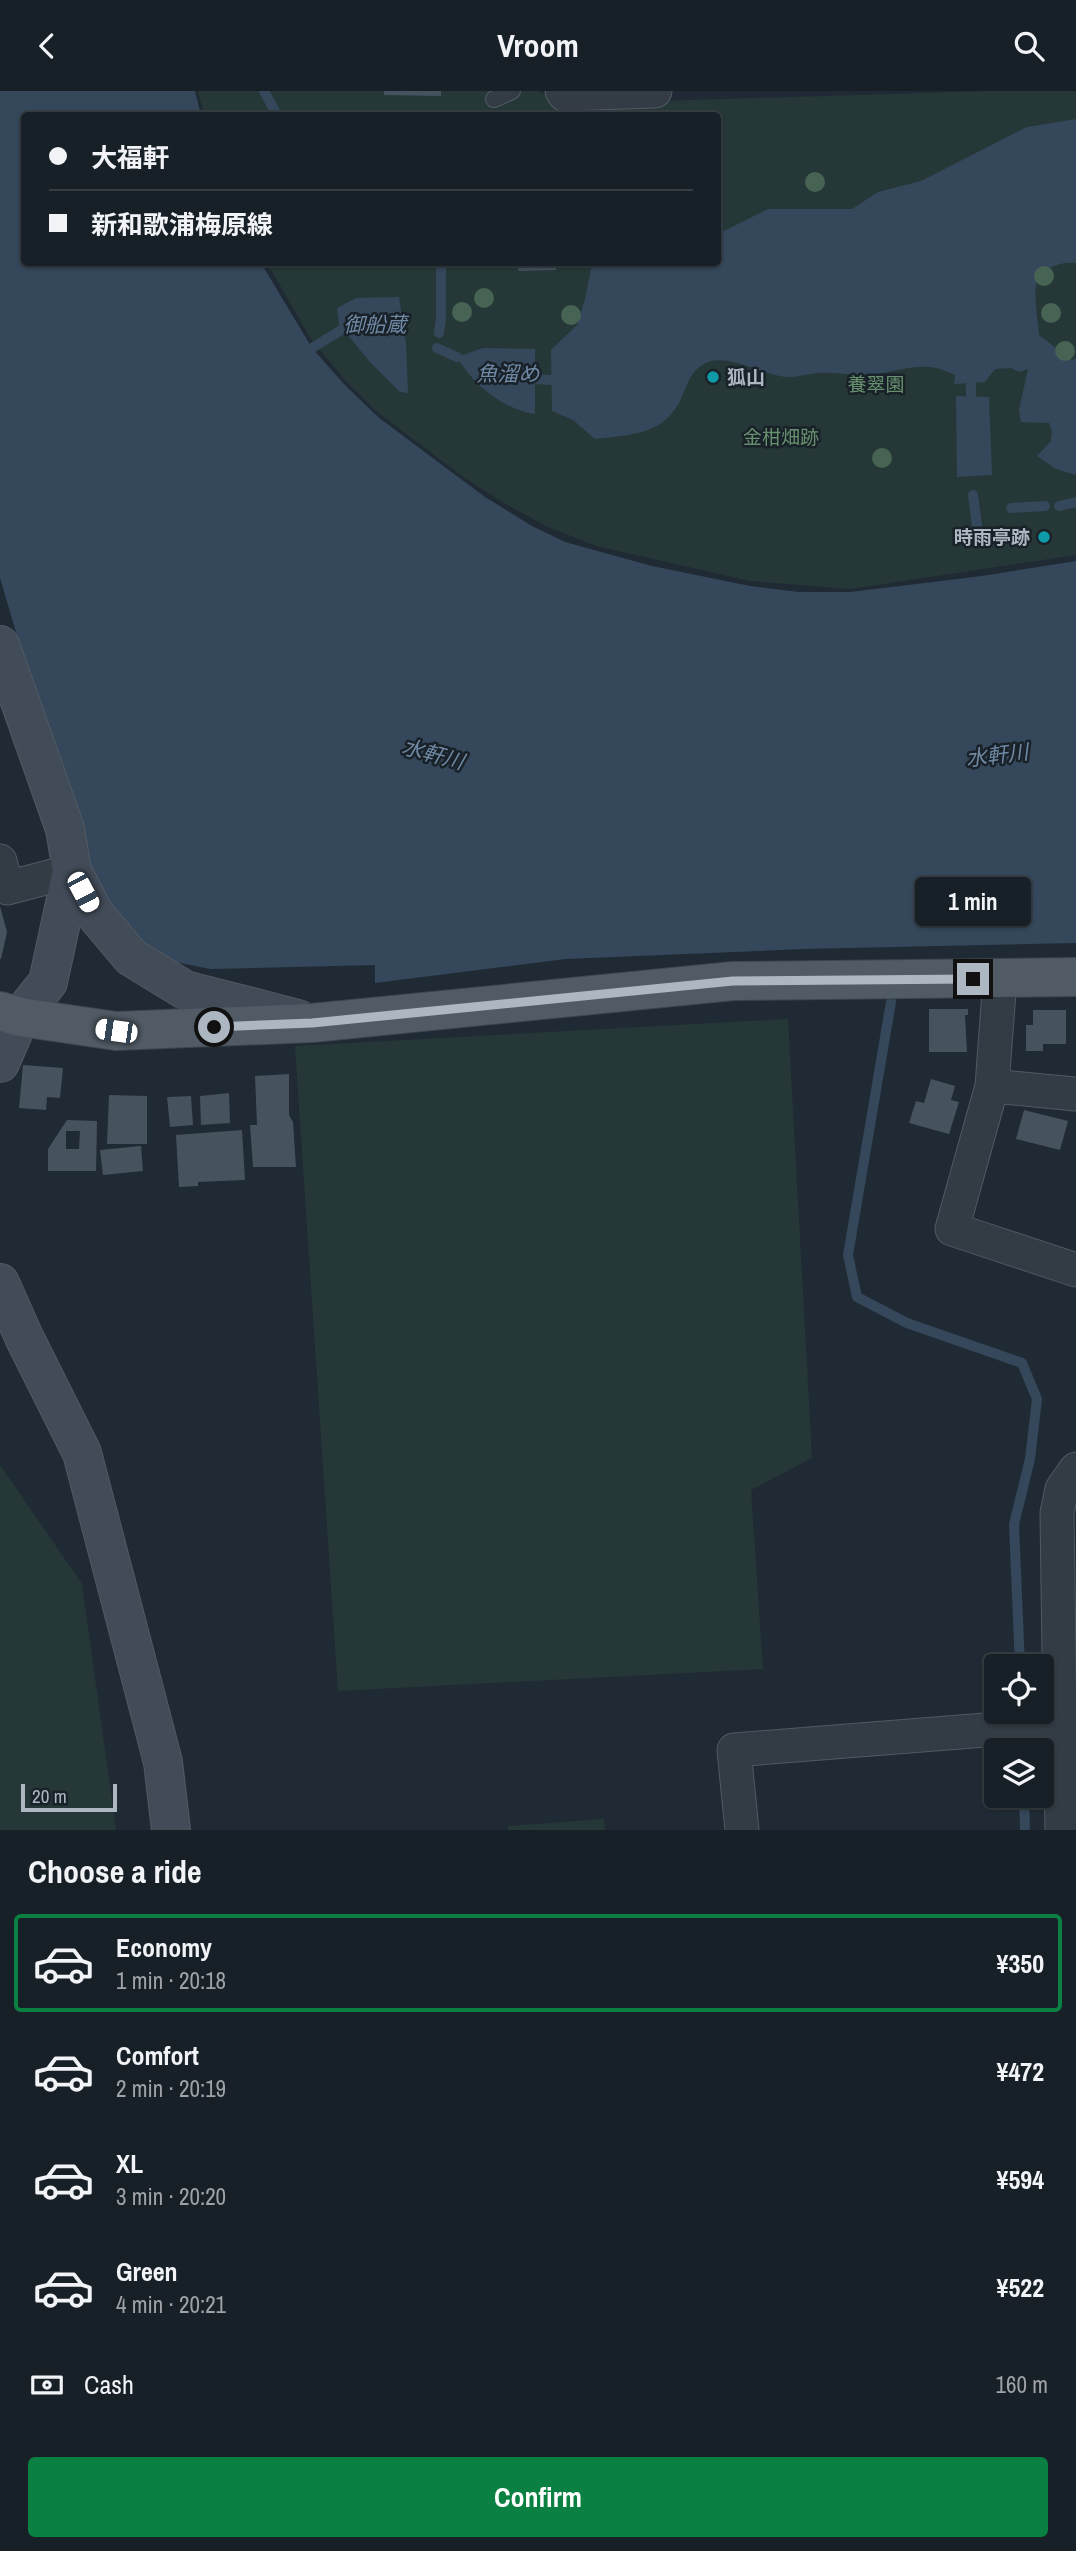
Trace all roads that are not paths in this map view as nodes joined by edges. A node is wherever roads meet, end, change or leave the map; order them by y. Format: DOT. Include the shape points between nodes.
graph roads {
  1 [pos="512,91"];
  2 [pos="562,91"];
  3 [pos="656,91"];
  4 [pos="494,99"];
  5 [pos="0,645"];
  6 [pos="0,861"];
  7 [pos="72,871"];
  8 [pos="1076,977"];
  9 [pos="1000,978"];
  10 [pos="10,1014"];
  11 [pos="312,1023"];
  12 [pos="0,1063"];
  13 [pos="992,1086"];
  14 [pos="1076,1094"];
  15 [pos="1076,1270"];
  16 [pos="0,1283"];
  17 [pos="1076,1469"];
  18 [pos="1060,1724"];
  19 [pos="171,1830"];
  20 [pos="742,1830"];
  21 [pos="1062,1830"];
  1 -- 4 [label="lane"];
  2 -- 3 [label="street"];
  5 -- 7 [label="street" via="65,829"];
  6 -- 7 [label="street" via="7,888"];
  7 -- 10 [label="street" via="48,982"];
  7 -- 11 [label="street" via="94,913 131,957 185,990"];
  8 -- 9 [label="main road"];
  9 -- 11 [label="main road" via="733,981"];
  9 -- 13 [label="street"];
  10 -- 11 [label="main road" via="116,1031"];
  10 -- 12 [label="street"];
  13 -- 14 [label="street"];
  13 -- 15 [label="street" via="952,1229"];
  16 -- 19 [label="street" via="82,1453 163,1762"];
  17 -- 18 [label="street" via="1062,1489 1057,1513"];
  18 -- 20 [label="street" via="734,1750"];
  18 -- 21 [label="street"];
}
